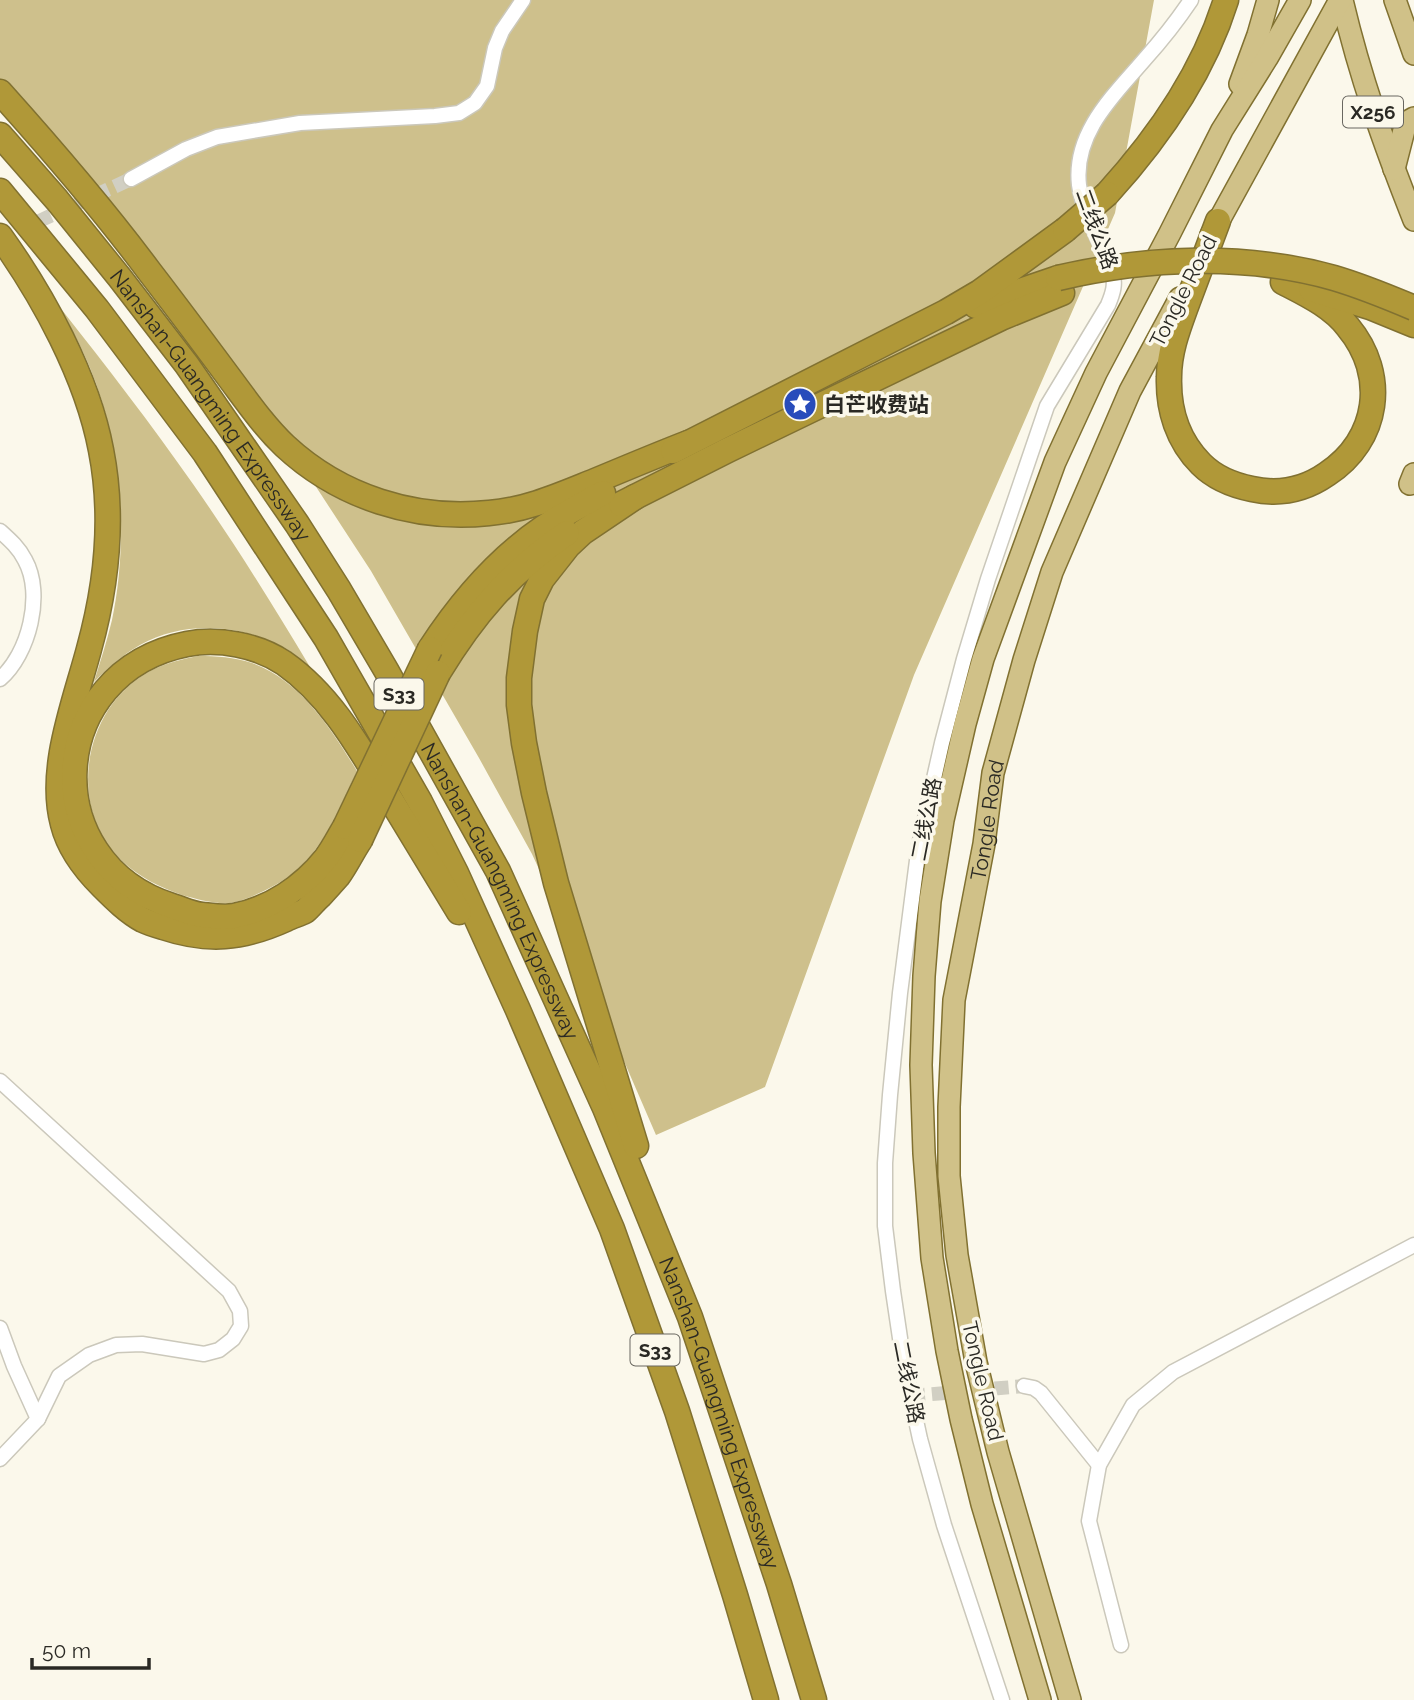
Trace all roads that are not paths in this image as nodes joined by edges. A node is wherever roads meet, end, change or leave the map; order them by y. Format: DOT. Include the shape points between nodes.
graph roads {
  1 [pos="523,0"];
  2 [pos="1191,0"];
  3 [pos="1226,0"];
  4 [pos="1268,0"];
  5 [pos="1300,0"];
  6 [pos="1341,0"];
  7 [pos="1395,0"];
  8 [pos="1414,54"];
  9 [pos="0,92"];
  10 [pos="1414,118"];
  11 [pos="1222,130"];
  12 [pos="0,135"];
  13 [pos="1394,169"];
  14 [pos="131,179"];
  15 [pos="0,191"];
  16 [pos="1414,220"];
  17 [pos="1218,221"];
  18 [pos="0,236"];
  19 [pos="1283,282"];
  20 [pos="1060,286"];
  21 [pos="1414,308"];
  22 [pos="1414,325"];
  23 [pos="900,336"];
  24 [pos="688,443"];
  25 [pos="635,498"];
  26 [pos="0,531"];
  27 [pos="0,679"];
  28 [pos="353,834"];
  29 [pos="518,1010"];
  30 [pos="0,1081"];
  31 [pos="1414,1245"];
  32 [pos="690,1317"];
  33 [pos="0,1328"];
  34 [pos="1024,1386"];
  35 [pos="38,1419"];
  36 [pos="0,1459"];
  37 [pos="1099,1465"];
  38 [pos="1121,1645"];
  39 [pos="766,1700"];
  40 [pos="814,1700"];
  41 [pos="1002,1700"];
  42 [pos="1040,1700"];
  43 [pos="1070,1700"];
  1 -- 14 [label="street" via="502,31 486,86 475,103 459,113 300,123 217,136"];
  2 -- 41 [label="street, 二线公路" via="1105,106 1080,156 1083,199 1112,271 1114,288 1047,406 988,579 919,845 900,993 885,1163 892,1291 920,1439"];
  3 -- 23 [label="highway, bridge" via="1184,94 1159,133 1107,194 980,292"];
  4 -- 11 [label="main road"];
  5 -- 11 [label="main road, Tongle Road"];
  6 -- 13 [label="main road, X256"];
  6 -- 17 [label="main road, Tongle Road"];
  7 -- 8 [label="main road"];
  9 -- 24 [label="highway" via="146,267 267,427 303,461 346,488 417,511 492,513 541,502"];
  10 -- 13 [label="main road" via="1405,126"];
  11 -- 42 [label="main road, Tongle Road" via="1055,462 983,659 943,820 930,901 921,1065 932,1258 961,1419"];
  12 -- 32 [label="highway, Nanshan-Guangming Expressway / S33" via="187,365 339,590 498,871 605,1108"];
  13 -- 16 [label="main road, X256"];
  15 -- 29 [label="highway, Nanshan-Guangming Expressway / S33" via="198,443 326,638 420,802"];
  17 -- 19 [label="highway" via="1171,347 1170,405 1190,453 1209,473 1235,486 1265,492 1290,491 1340,466 1357,447 1373,402 1372,375 1357,338 1322,304"];
  17 -- 43 [label="main road, Tongle Road" via="1130,391 1052,572 993,774 954,1000 949,1176 957,1255 995,1439"];
  18 -- 28 [label="highway" via="36,291 78,374 92,411 106,485 103,587 60,769 58,798 74,850 90,874 143,920 185,934 223,937 266,928 306,910 337,877"];
  19 -- 20 [label="highway" via="1206,273"];
  19 -- 22 [label="highway"];
  20 -- 21 [label="highway, bridge" via="1121,265 1230,261 1332,278"];
  20 -- 23 [label="highway" via="987,302"];
  20 -- 25 [label="highway"];
  23 -- 24 [label="highway"];
  24 -- 28 [label="highway, bridge" via="568,512 514,550 468,596 430,649"];
  25 -- 28 [label="highway, bridge" via="604,511 547,547 475,617 438,673"];
  25 -- 32 [label="highway" via="583,532 542,579 532,598 525,631 519,705 556,883"];
  26 -- 27 [label="street" via="26,561 34,600 24,646"];
  28 -- 29 [label="highway" via="301,885 270,904 232,917 199,915 137,891 96,852 76,801 77,745 103,693 122,673 169,648 224,642 282,662 315,690 358,746"];
  29 -- 39 [label="highway, Nanshan-Guangming Expressway / S33" via="616,1242 677,1412"];
  30 -- 35 [label="street" via="229,1291 240,1311 241,1326 219,1350 204,1354 142,1344 116,1345 89,1355 58,1376"];
  31 -- 37 [label="street" via="1173,1372 1133,1405"];
  32 -- 40 [label="highway, Nanshan-Guangming Expressway / S33"];
  33 -- 35 [label="street"];
  34 -- 37 [label="street" via="1041,1393"];
  35 -- 36 [label="street"];
  37 -- 38 [label="street" via="1089,1521"];
}
